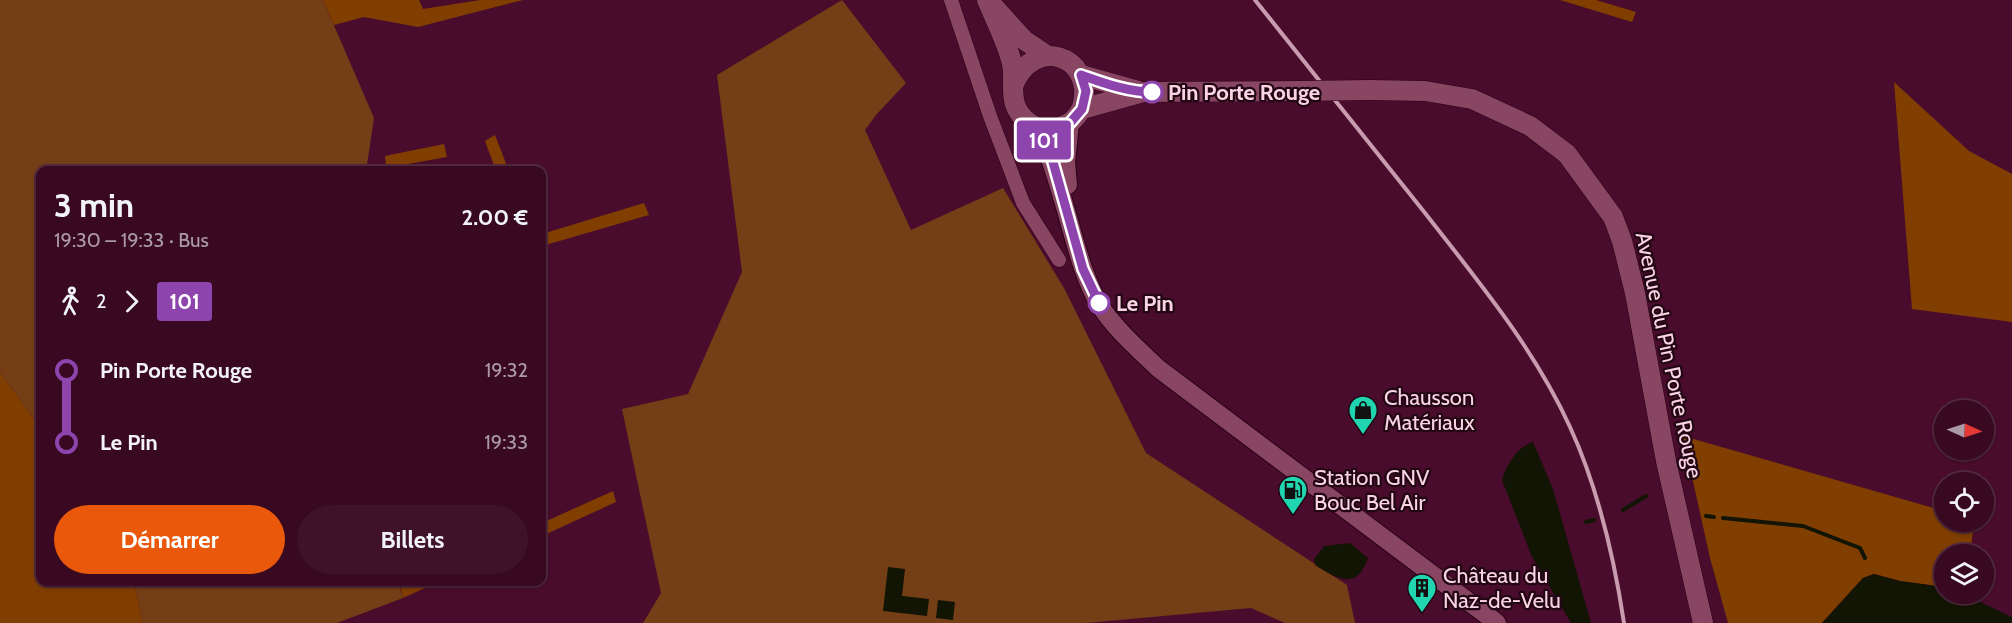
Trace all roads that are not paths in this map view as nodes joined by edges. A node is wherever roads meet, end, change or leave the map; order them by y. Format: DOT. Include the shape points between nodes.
graph roads {
  1 [pos="951,0"];
  2 [pos="987,0"];
  3 [pos="1048,56"];
  4 [pos="1081,75"];
  5 [pos="1013,86"];
  6 [pos="1143,92"];
  7 [pos="1015,106"];
  8 [pos="990,116"];
  9 [pos="1076,116"];
  10 [pos="1039,128"];
  11 [pos="1071,229"];
  12 [pos="1059,260"];
  13 [pos="1497,623"];
  14 [pos="1703,623"];
  1 -- 8 [label="street"];
  2 -- 3 [label="main road" via="1024,40"];
  2 -- 5 [label="main road" via="1012,63"];
  3 -- 4 [label="main road" via="1065,60"];
  3 -- 5 [label="main road" via="1025,65"];
  4 -- 6 [label="main road, Avenue du Pin Porte Rouge"];
  4 -- 9 [label="main road" via="1086,91"];
  5 -- 7 [label="main road"];
  6 -- 9 [label="main road, Avenue du Pin Porte Rouge"];
  6 -- 14 [label="main road, Avenue du Pin Porte Rouge, bridge" via="1425,91 1472,99 1530,126 1567,154 1613,217 1622,241"];
  7 -- 8 [label="street"];
  7 -- 10 [label="main road" via="1026,121"];
  8 -- 12 [label="street" via="1023,203"];
  9 -- 10 [label="main road" via="1058,129"];
  9 -- 11 [label="street" via="1066,162"];
  10 -- 11 [label="street" via="1053,162"];
  11 -- 13 [label="street" via="1083,269 1100,304 1159,369"];
}
